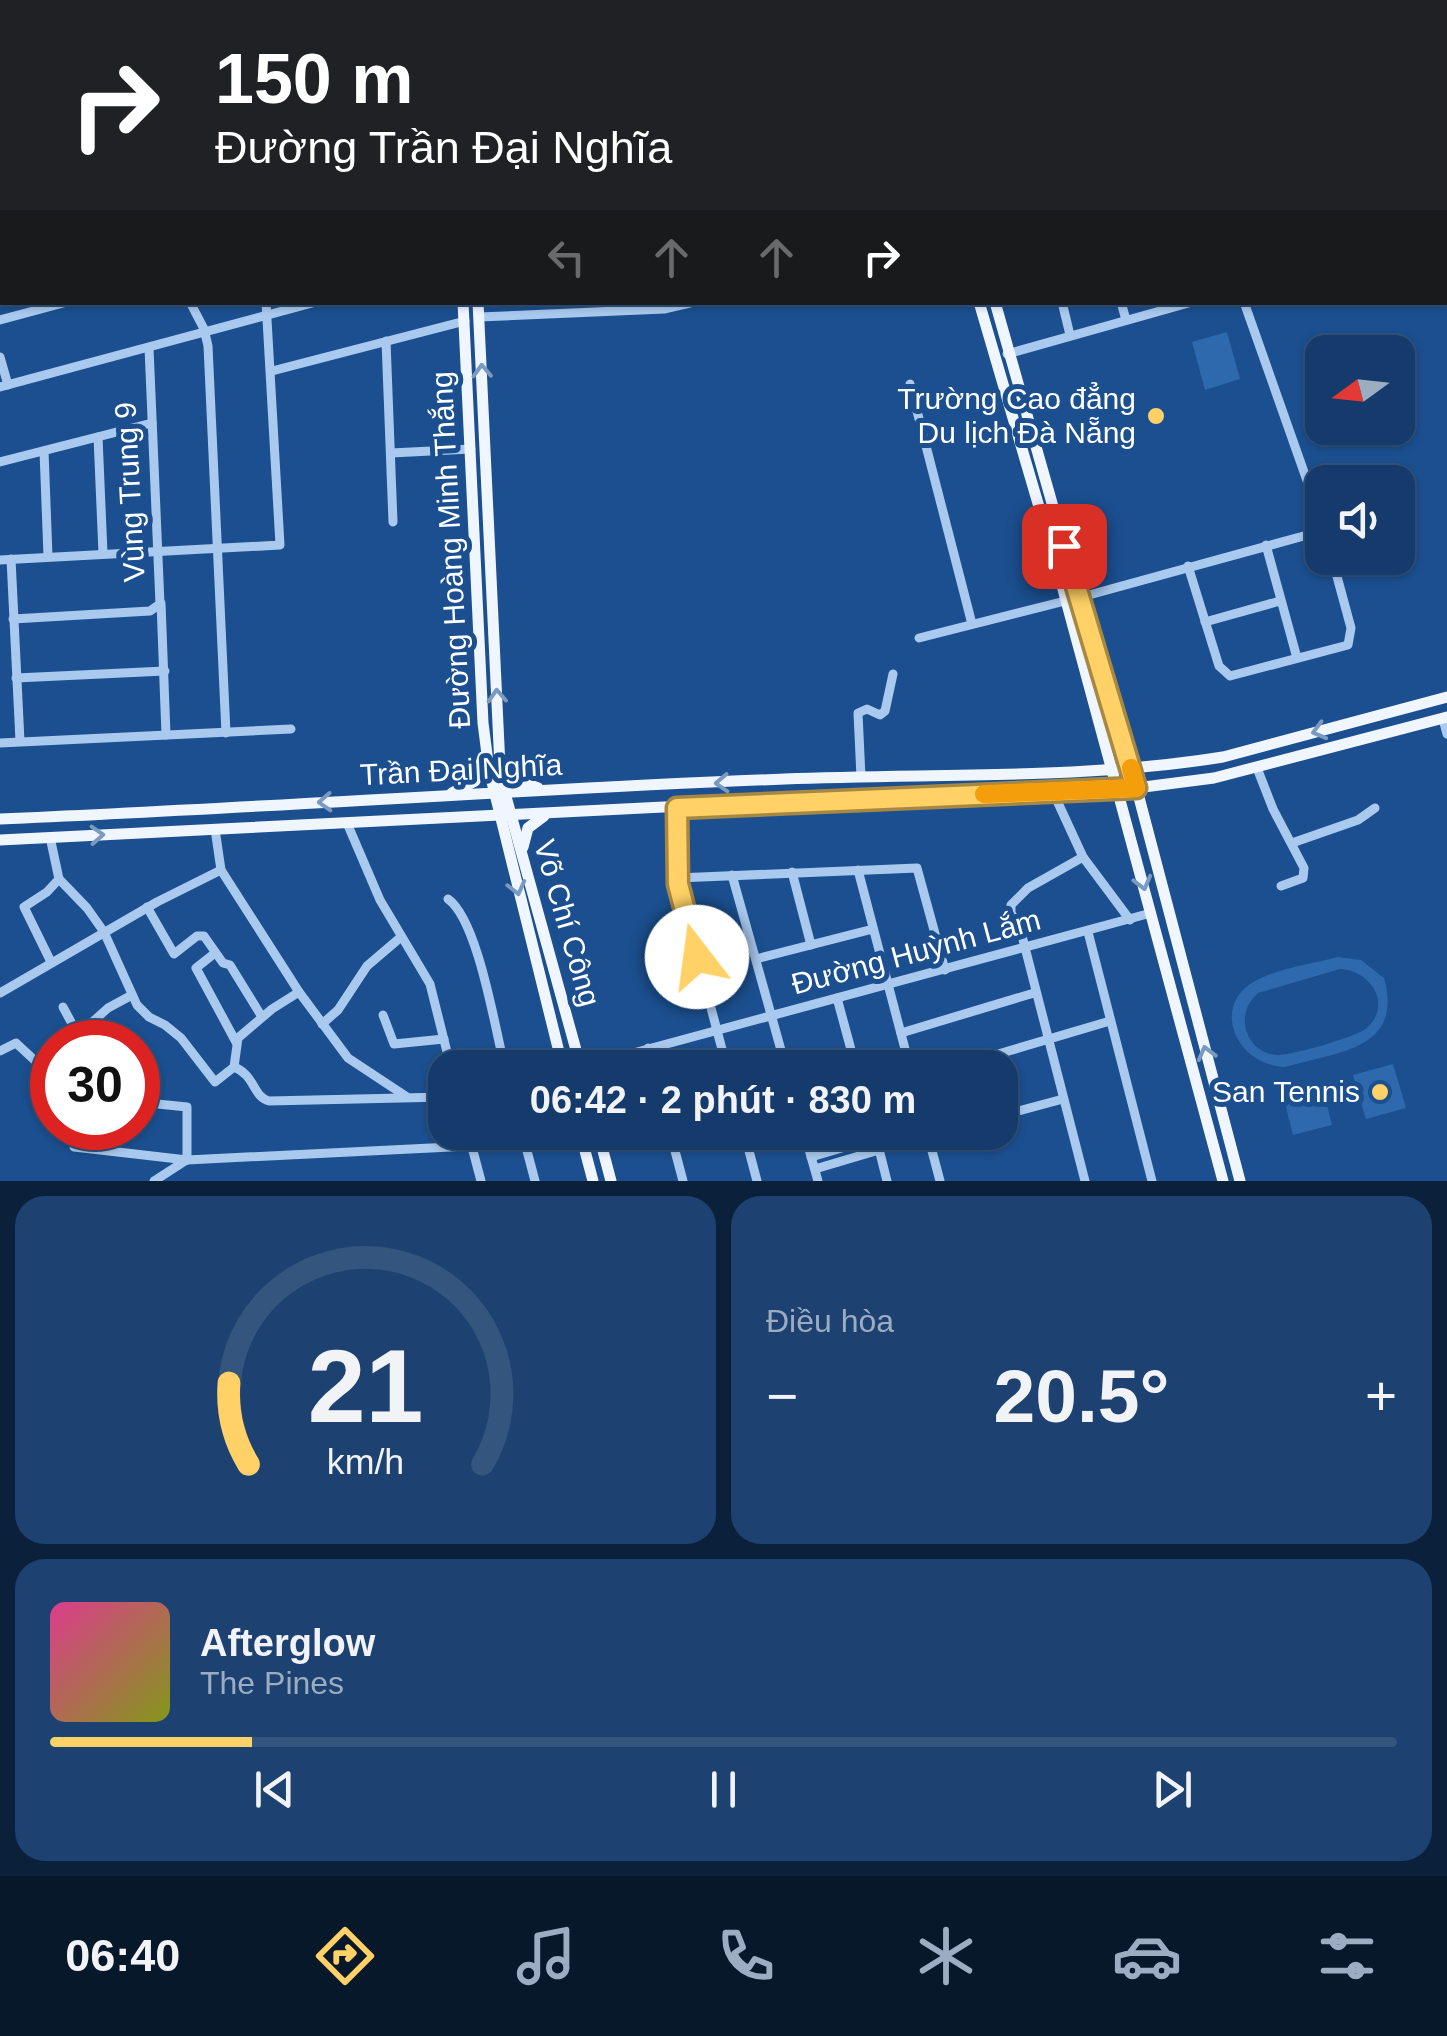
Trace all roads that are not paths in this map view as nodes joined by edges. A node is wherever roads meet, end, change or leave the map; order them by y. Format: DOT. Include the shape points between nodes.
graph roads {
  1 [pos="57,305"];
  2 [pos="191,305"];
  3 [pos="266,305"];
  4 [pos="305,305"];
  5 [pos="463,305"];
  6 [pos="478,305"];
  7 [pos="671,305"];
  8 [pos="980,305"];
  9 [pos="996,305"];
  10 [pos="1063,305"];
  11 [pos="1122,305"];
  12 [pos="1177,305"];
  13 [pos="1245,305"];
  14 [pos="268,315"];
  15 [pos="480,317"];
  16 [pos="0,320"];
  17 [pos="1126,320"];
  18 [pos="465,321"];
  19 [pos="205,333"];
  20 [pos="1070,334"];
  21 [pos="386,341"];
  22 [pos="149,348"];
  23 [pos="1009,353"];
  24 [pos="0,357"];
  25 [pos="995,358"];
  26 [pos="272,371"];
  27 [pos="910,384"];
  28 [pos="4,386"];
  29 [pos="152,423"];
  30 [pos="98,437"];
  31 [pos="471,449"];
  32 [pos="486,449"];
  33 [pos="44,450"];
  34 [pos="391,453"];
  35 [pos="0,462"];
  36 [pos="1305,475"];
  37 [pos="393,522"];
  38 [pos="1305,535"];
  39 [pos="1266,545"];
  40 [pos="217,546"];
  41 [pos="158,550"];
  42 [pos="103,553"];
  43 [pos="48,556"];
  44 [pos="6,559"];
  45 [pos="1188,566"];
  46 [pos="1337,575"];
  47 [pos="1072,599"];
  48 [pos="161,602"];
  49 [pos="1280,602"];
  50 [pos="13,619"];
  51 [pos="1205,622"];
  52 [pos="972,624"];
  53 [pos="919,638"];
  54 [pos="1297,658"];
  55 [pos="165,671"];
  56 [pos="893,674"];
  57 [pos="16,678"];
  58 [pos="1447,696"];
  59 [pos="1372,717"];
  60 [pos="1445,718"];
  61 [pos="483,723"];
  62 [pos="291,729"];
  63 [pos="226,733"];
  64 [pos="1447,734"];
  65 [pos="166,735"];
  66 [pos="1377,735"];
  67 [pos="20,741"];
  68 [pos="0,743"];
  69 [pos="499,750"];
  70 [pos="1131,767"];
  71 [pos="1112,768"];
  72 [pos="1257,768"];
  73 [pos="861,777"];
  74 [pos="781,779"];
  75 [pos="1136,788"];
  76 [pos="1117,789"];
  77 [pos="547,791"];
  78 [pos="1053,792"];
  79 [pos="499,793"];
  80 [pos="436,796"];
  81 [pos="782,801"];
  82 [pos="677,808"];
  83 [pos="1375,808"];
  84 [pos="171,812"];
  85 [pos="552,814"];
  86 [pos="505,816"];
  87 [pos="0,819"];
  88 [pos="347,822"];
  89 [pos="215,829"];
  90 [pos="172,830"];
  91 [pos="50,837"];
  92 [pos="0,840"];
  93 [pos="1292,843"];
  94 [pos="524,857"];
  95 [pos="1083,858"];
  96 [pos="222,870"];
  97 [pos="858,870"];
  98 [pos="792,872"];
  99 [pos="732,874"];
  100 [pos="677,878"];
  101 [pos="59,879"];
  102 [pos="1282,886"];
  103 [pos="448,899"];
  104 [pos="147,907"];
  105 [pos="1151,913"];
  106 [pos="1130,920"];
  107 [pos="873,929"];
  108 [pos="104,932"];
  109 [pos="1088,932"];
  110 [pos="400,938"];
  111 [pos="811,945"];
  112 [pos="1023,949"];
  113 [pos="215,953"];
  114 [pos="756,959"];
  115 [pos="50,962"];
  116 [pos="945,970"];
  117 [pos="888,986"];
  118 [pos="299,992"];
  119 [pos="0,993"];
  120 [pos="1034,993"];
  121 [pos="132,995"];
  122 [pos="837,998"];
  123 [pos="63,1007"];
  124 [pos="383,1015"];
  125 [pos="772,1016"];
  126 [pos="262,1017"];
  127 [pos="70,1020"];
  128 [pos="97,1020"];
  129 [pos="1110,1022"];
  130 [pos="322,1024"];
  131 [pos="717,1030"];
  132 [pos="901,1033"];
  133 [pos="444,1039"];
  134 [pos="1047,1040"];
  135 [pos="236,1042"];
  136 [pos="648,1048"];
  137 [pos="447,1050"];
  138 [pos="501,1050"];
  139 [pos="559,1050"];
  140 [pos="575,1050"];
  141 [pos="641,1050"];
  142 [pos="722,1050"];
  143 [pos="781,1050"];
  144 [pos="851,1050"];
  145 [pos="905,1050"];
  146 [pos="1013,1050"];
  147 [pos="0,1051"];
  148 [pos="30,1056"];
  149 [pos="234,1067"];
  150 [pos="408,1096"];
  151 [pos="428,1096"];
  152 [pos="1063,1099"];
  153 [pos="160,1105"];
  154 [pos="1018,1111"];
  155 [pos="428,1148"];
  156 [pos="98,1150"];
  157 [pos="472,1150"];
  158 [pos="527,1150"];
  159 [pos="585,1150"];
  160 [pos="603,1150"];
  161 [pos="675,1150"];
  162 [pos="748,1150"];
  163 [pos="810,1150"];
  164 [pos="832,1150"];
  165 [pos="879,1150"];
  166 [pos="934,1150"];
  167 [pos="154,1157"];
  168 [pos="812,1157"];
  169 [pos="187,1160"];
  170 [pos="815,1169"];
  171 [pos="152,1181"];
  172 [pos="481,1181"];
  173 [pos="535,1181"];
  174 [pos="593,1181"];
  175 [pos="611,1181"];
  176 [pos="683,1181"];
  177 [pos="756,1181"];
  178 [pos="818,1181"];
  179 [pos="887,1181"];
  180 [pos="940,1181"];
  181 [pos="1085,1181"];
  182 [pos="1152,1181"];
  183 [pos="1222,1181"];
  184 [pos="1240,1181"];
  1 -- 16 [label="street"];
  2 -- 19 [label="street"];
  3 -- 14 [label="street"];
  4 -- 14 [label="street"];
  5 -- 18 [label="main road, Đường Hoàng Minh Thắng"];
  6 -- 15 [label="main road, Đường Hoàng Minh Thắng"];
  7 -- 15 [label="street"];
  8 -- 25 [label="main road"];
  9 -- 23 [label="main road"];
  10 -- 20 [label="street"];
  11 -- 17 [label="street"];
  12 -- 17 [label="street"];
  13 -- 36 [label="street"];
  14 -- 19 [label="street"];
  14 -- 26 [label="street"];
  32 -- 15 [label="main road, Đường Hoàng Minh Thắng, one-way"];
  17 -- 20 [label="street"];
  18 -- 21 [label="street"];
  18 -- 31 [label="main road, Đường Hoàng Minh Thắng"];
  19 -- 22 [label="street"];
  19 -- 40 [label="street"];
  20 -- 23 [label="street"];
  21 -- 26 [label="street"];
  21 -- 34 [label="street"];
  22 -- 28 [label="street"];
  22 -- 29 [label="street, Vùng Trung 9"];
  23 -- 25 [label="street"];
  23 -- 47 [label="main road"];
  24 -- 28 [label="street"];
  25 -- 47 [label="main road"];
  26 -- 40 [label="street" via="280,545"];
  27 -- 52 [label="street"];
  29 -- 30 [label="street"];
  29 -- 41 [label="street, Vùng Trung 9"];
  30 -- 33 [label="street"];
  30 -- 42 [label="street"];
  31 -- 32 [label="main road"];
  31 -- 34 [label="street"];
  31 -- 61 [label="main road, Đường Hoàng Minh Thắng"];
  69 -- 32 [label="main road, Đường Hoàng Minh Thắng, one-way"];
  33 -- 35 [label="street"];
  33 -- 43 [label="street"];
  34 -- 37 [label="street"];
  38 -- 39 [label="street"];
  39 -- 45 [label="street"];
  39 -- 49 [label="street"];
  40 -- 41 [label="street"];
  40 -- 63 [label="street"];
  41 -- 42 [label="street"];
  41 -- 48 [label="street, Vùng Trung 9"];
  42 -- 43 [label="street"];
  43 -- 44 [label="street"];
  44 -- 50 [label="street"];
  45 -- 47 [label="street"];
  45 -- 51 [label="street"];
  46 -- 54 [label="street" via="1350,640 1339,650"];
  47 -- 52 [label="street"];
  47 -- 70 [label="main road"];
  47 -- 71 [label="main road"];
  48 -- 50 [label="street, Vùng Trung 9" via="150,611"];
  48 -- 55 [label="street"];
  49 -- 51 [label="street"];
  49 -- 54 [label="street"];
  50 -- 57 [label="street"];
  51 -- 54 [label="street" via="1218,666 1230,676"];
  52 -- 53 [label="street"];
  55 -- 57 [label="street"];
  55 -- 65 [label="street"];
  56 -- 73 [label="street" via="885,710 858,713"];
  57 -- 67 [label="street"];
  58 -- 59 [label="main road, Trần Đại Nghĩa"];
  59 -- 66 [label="main road"];
  59 -- 70 [label="main road, Trần Đại Nghĩa, one-way" via="1223,757"];
  60 -- 64 [label="street"];
  60 -- 66 [label="main road, Trần Đại Nghĩa"];
  61 -- 79 [label="main road, Đường Hoàng Minh Thắng"];
  61 -- 80 [label="main road" via="478,777"];
  62 -- 63 [label="street"];
  63 -- 65 [label="street"];
  65 -- 67 [label="street"];
  66 -- 72 [label="main road, Trần Đại Nghĩa"];
  67 -- 68 [label="street"];
  69 -- 77 [label="main road" via="514,779"];
  69 -- 79 [label="main road, Đường Hoàng Minh Thắng"];
  70 -- 71 [label="main road, Trần Đại Nghĩa"];
  70 -- 75 [label="main road"];
  71 -- 73 [label="main road, Trần Đại Nghĩa"];
  71 -- 76 [label="main road"];
  72 -- 75 [label="main road, Trần Đại Nghĩa"];
  72 -- 93 [label="street"];
  73 -- 74 [label="main road, Trần Đại Nghĩa"];
  74 -- 77 [label="main road, Trần Đại Nghĩa, one-way"];
  74 -- 81 [label="main road"];
  75 -- 76 [label="main road, Trần Đại Nghĩa"];
  184 -- 75 [label="main road, one-way"];
  76 -- 78 [label="main road, Trần Đại Nghĩa"];
  76 -- 105 [label="main road, one-way"];
  77 -- 79 [label="main road, Trần Đại Nghĩa"];
  78 -- 81 [label="main road, Trần Đại Nghĩa"];
  78 -- 95 [label="street"];
  79 -- 80 [label="main road, Trần Đại Nghĩa"];
  79 -- 86 [label="main road, Võ Chí Công"];
  80 -- 84 [label="main road, Trần Đại Nghĩa, one-way"];
  81 -- 82 [label="main road, Trần Đại Nghĩa"];
  82 -- 85 [label="main road, Trần Đại Nghĩa"];
  82 -- 100 [label="street"];
  83 -- 93 [label="street"];
  84 -- 87 [label="main road, Trần Đại Nghĩa"];
  84 -- 90 [label="main road"];
  85 -- 86 [label="main road, Trần Đại Nghĩa"];
  85 -- 94 [label="main road" via="528,828"];
  86 -- 88 [label="main road, Trần Đại Nghĩa"];
  86 -- 94 [label="main road, Võ Chí Công"];
  86 -- 139 [label="main road, Võ Chí Công, one-way"];
  88 -- 89 [label="main road, Trần Đại Nghĩa"];
  88 -- 110 [label="street"];
  89 -- 90 [label="main road, Trần Đại Nghĩa"];
  89 -- 96 [label="street"];
  91 -- 90 [label="main road, Trần Đại Nghĩa, one-way"];
  91 -- 92 [label="main road, Trần Đại Nghĩa"];
  91 -- 101 [label="street"];
  93 -- 102 [label="street" via="1304,875"];
  94 -- 140 [label="main road, Võ Chí Công"];
  95 -- 106 [label="street"];
  95 -- 112 [label="street" via="1028,888 1012,905"];
  96 -- 104 [label="street"];
  96 -- 118 [label="street"];
  97 -- 98 [label="street"];
  97 -- 107 [label="street"];
  97 -- 116 [label="street" via="917,868"];
  98 -- 99 [label="street"];
  98 -- 111 [label="street"];
  99 -- 100 [label="street"];
  99 -- 114 [label="street"];
  100 -- 131 [label="street"];
  101 -- 108 [label="street"];
  101 -- 115 [label="street" via="24,907"];
  103 -- 138 [label="street" via="474,942"];
  104 -- 108 [label="street"];
  104 -- 113 [label="street" via="174,954 200,934"];
  105 -- 106 [label="street, Đường Huỳnh Lắm"];
  105 -- 183 [label="main road"];
  106 -- 109 [label="street, Đường Huỳnh Lắm"];
  107 -- 111 [label="street"];
  107 -- 117 [label="street"];
  108 -- 115 [label="street"];
  108 -- 121 [label="street"];
  109 -- 112 [label="street, Đường Huỳnh Lắm"];
  109 -- 129 [label="street"];
  110 -- 130 [label="street"];
  110 -- 133 [label="street" via="430,984"];
  111 -- 114 [label="street"];
  112 -- 116 [label="street, Đường Huỳnh Lắm"];
  112 -- 120 [label="street"];
  113 -- 126 [label="street"];
  113 -- 135 [label="street" via="196,970"];
  114 -- 125 [label="street"];
  115 -- 119 [label="street"];
  116 -- 117 [label="street, Đường Huỳnh Lắm"];
  117 -- 122 [label="street, Đường Huỳnh Lắm"];
  117 -- 132 [label="street"];
  118 -- 126 [label="street"];
  118 -- 130 [label="street"];
  120 -- 132 [label="street"];
  120 -- 134 [label="street"];
  121 -- 128 [label="street"];
  121 -- 149 [label="street" via="148,1017 181,1038 214,1082"];
  122 -- 125 [label="street, Đường Huỳnh Lắm"];
  122 -- 144 [label="street"];
  123 -- 127 [label="street"];
  124 -- 133 [label="street" via="394,1044"];
  125 -- 131 [label="street, Đường Huỳnh Lắm"];
  125 -- 143 [label="street"];
  126 -- 135 [label="street"];
  129 -- 134 [label="street"];
  129 -- 182 [label="street"];
  130 -- 150 [label="street" via="348,1058"];
  131 -- 136 [label="street, Đường Huỳnh Lắm"];
  131 -- 142 [label="street"];
  132 -- 145 [label="street"];
  133 -- 137 [label="street"];
  134 -- 146 [label="street"];
  134 -- 152 [label="street"];
  135 -- 149 [label="street"];
  136 -- 141 [label="street, Đường Huỳnh Lắm"];
  147 -- 148 [label="street" via="16,1043"];
  149 -- 150 [label="street" via="269,1102"];
  150 -- 151 [label="street"];
  152 -- 154 [label="street"];
  152 -- 181 [label="street"];
  153 -- 169 [label="street" via="187,1108"];
  155 -- 169 [label="street"];
  156 -- 167 [label="street"];
  157 -- 172 [label="street"];
  158 -- 173 [label="street"];
  159 -- 174 [label="main road"];
  160 -- 175 [label="main road"];
  161 -- 176 [label="street"];
  162 -- 177 [label="street"];
  163 -- 168 [label="street"];
  164 -- 168 [label="street"];
  165 -- 170 [label="street"];
  165 -- 179 [label="street"];
  166 -- 180 [label="street"];
  167 -- 169 [label="street"];
  167 -- 171 [label="street"];
  168 -- 170 [label="street"];
  169 -- 171 [label="street"];
  170 -- 178 [label="street"];
}
